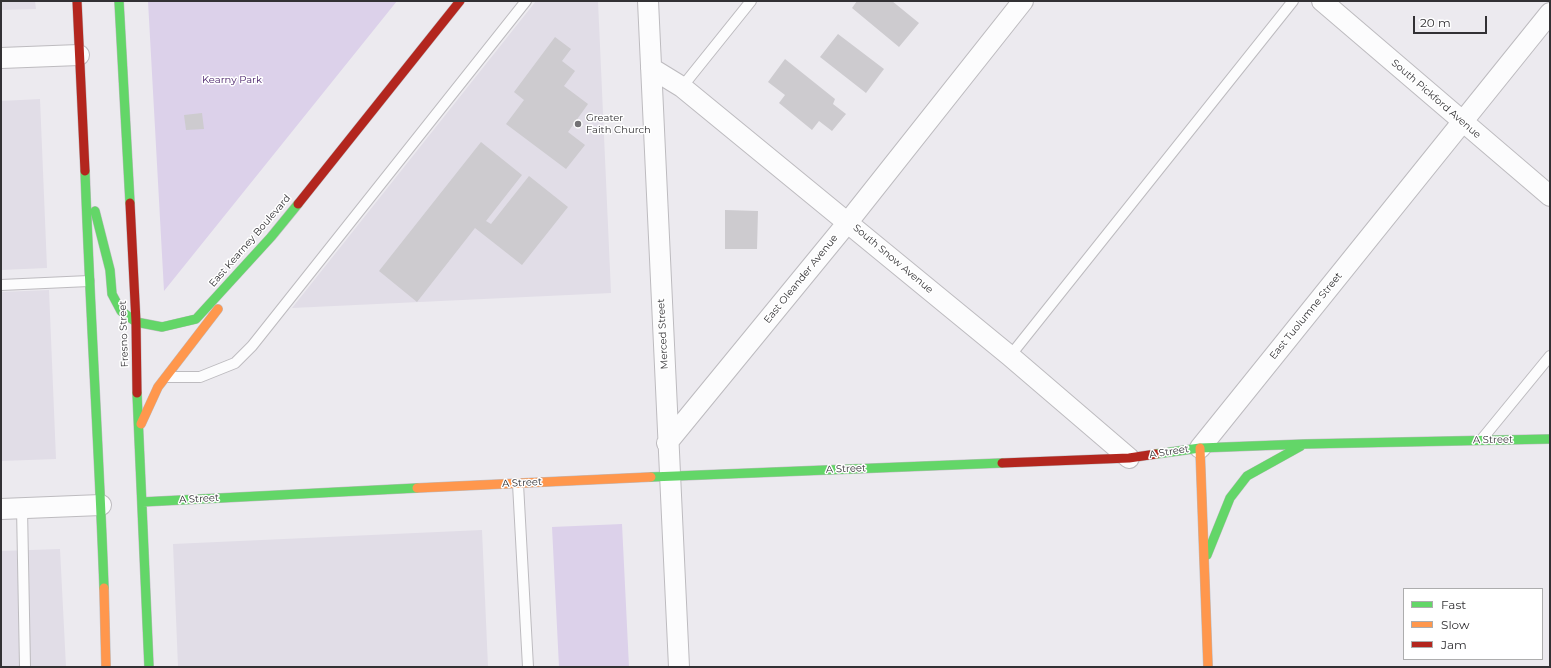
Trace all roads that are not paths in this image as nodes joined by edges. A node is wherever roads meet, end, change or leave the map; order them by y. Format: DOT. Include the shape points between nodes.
graph roads {
  1 [pos="77,1"];
  2 [pos="119,1"];
  3 [pos="460,1"];
  4 [pos="526,1"];
  5 [pos="648,1"];
  6 [pos="751,1"];
  7 [pos="1023,1"];
  8 [pos="1293,1"];
  9 [pos="1322,1"];
  10 [pos="1550,13"];
  11 [pos="79,54"];
  12 [pos="1,58"];
  13 [pos="651,68"];
  14 [pos="682,87"];
  15 [pos="1463,122"];
  16 [pos="85,171"];
  17 [pos="1550,196"];
  18 [pos="848,222"];
  19 [pos="271,237"];
  20 [pos="89,281"];
  21 [pos="1,285"];
  22 [pos="136,322"];
  23 [pos="1010,356"];
  24 [pos="1550,356"];
  25 [pos="166,376"];
  26 [pos="138,433"];
  27 [pos="1550,439"];
  28 [pos="1481,440"];
  29 [pos="667,443"];
  30 [pos="1305,444"];
  31 [pos="1200,448"];
  32 [pos="1130,458"];
  33 [pos="669,476"];
  34 [pos="518,484"];
  35 [pos="142,502"];
  36 [pos="101,505"];
  37 [pos="22,508"];
  38 [pos="1,509"];
  39 [pos="1204,564"];
  40 [pos="25,667"];
  41 [pos="106,667"];
  42 [pos="149,667"];
  43 [pos="528,667"];
  44 [pos="679,667"];
  45 [pos="1208,667"];
  1 -- 11 [label="main road"];
  2 -- 22 [label="main road, Fresno Street"];
  3 -- 19 [label="main road, East Kearney Boulevard"];
  4 -- 25 [label="lane" via="252,346 235,363 200,377"];
  5 -- 13 [label="street, Merced Street"];
  6 -- 14 [label="lane"];
  7 -- 18 [label="street, East Oleander Avenue"];
  8 -- 23 [label="lane"];
  9 -- 15 [label="street, South Pickford Avenue"];
  10 -- 15 [label="street, East Tuolumne Street"];
  11 -- 12 [label="street"];
  11 -- 16 [label="main road"];
  13 -- 14 [label="street, South Snow Avenue"];
  13 -- 29 [label="street, Merced Street"];
  14 -- 18 [label="street, South Snow Avenue"];
  15 -- 17 [label="street, South Pickford Avenue"];
  15 -- 31 [label="street, East Tuolumne Street"];
  16 -- 20 [label="main road"];
  16 -- 22 [label="main road, East Kearney Boulevard" via="110,270 112,294 121,311"];
  18 -- 23 [label="street, South Snow Avenue"];
  18 -- 29 [label="street, East Oleander Avenue"];
  19 -- 22 [label="main road, East Kearney Boulevard" via="196,319 162,327"];
  19 -- 25 [label="main road"];
  20 -- 21 [label="lane"];
  20 -- 36 [label="main road"];
  22 -- 26 [label="main road, Fresno Street"];
  23 -- 32 [label="street, South Snow Avenue"];
  24 -- 28 [label="lane"];
  25 -- 26 [label="main road" via="147,409"];
  26 -- 35 [label="main road, Fresno Street"];
  27 -- 28 [label="main road, A Street"];
  28 -- 30 [label="main road, A Street"];
  29 -- 33 [label="street, Merced Street"];
  30 -- 31 [label="main road, A Street"];
  30 -- 39 [label="main road" via="1247,476 1230,498"];
  31 -- 32 [label="main road, A Street"];
  31 -- 39 [label="main road"];
  32 -- 33 [label="main road, A Street"];
  33 -- 34 [label="main road, A Street"];
  33 -- 44 [label="street, Merced Street"];
  34 -- 35 [label="main road, A Street"];
  34 -- 43 [label="lane"];
  35 -- 42 [label="main road, Fresno Street"];
  36 -- 37 [label="street"];
  36 -- 41 [label="main road"];
  37 -- 38 [label="street"];
  37 -- 40 [label="lane"];
  39 -- 45 [label="main road"];
}
